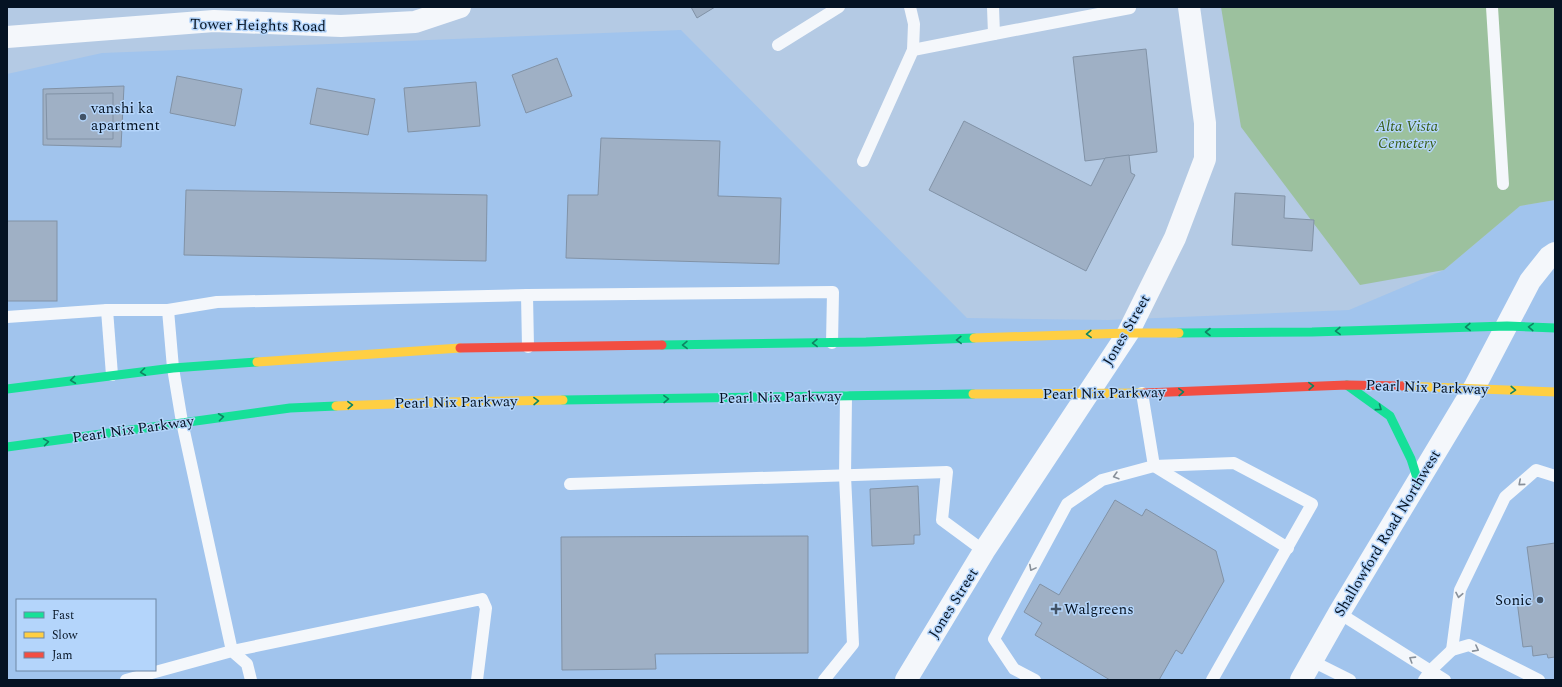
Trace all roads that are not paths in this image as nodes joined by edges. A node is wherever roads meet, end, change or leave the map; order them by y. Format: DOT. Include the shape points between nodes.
graph roads {
  1 [pos="460,7"];
  2 [pos="839,7"];
  3 [pos="910,7"];
  4 [pos="993,7"];
  5 [pos="1190,7"];
  6 [pos="1492,7"];
  7 [pos="1130,8"];
  8 [pos="994,34"];
  9 [pos="7,36"];
  10 [pos="778,45"];
  11 [pos="914,50"];
  12 [pos="863,161"];
  13 [pos="1503,184"];
  14 [pos="1555,253"];
  15 [pos="527,295"];
  16 [pos="106,310"];
  17 [pos="168,310"];
  18 [pos="7,317"];
  19 [pos="1507,326"];
  20 [pos="1555,328"];
  21 [pos="1128,332"];
  22 [pos="832,343"];
  23 [pos="528,347"];
  24 [pos="173,368"];
  25 [pos="112,375"];
  26 [pos="1347,385"];
  27 [pos="1474,388"];
  28 [pos="7,389"];
  29 [pos="1555,392"];
  30 [pos="1087,393"];
  31 [pos="1142,393"];
  32 [pos="846,397"];
  33 [pos="182,422"];
  34 [pos="7,447"];
  35 [pos="1154,466"];
  36 [pos="846,476"];
  37 [pos="1555,476"];
  38 [pos="1418,481"];
  39 [pos="570,484"];
  40 [pos="1288,548"];
  41 [pos="984,551"];
  42 [pos="1339,614"];
  43 [pos="1452,650"];
  44 [pos="232,651"];
  45 [pos="1312,661"];
  46 [pos="1427,675"];
  47 [pos="126,680"];
  48 [pos="251,680"];
  49 [pos="477,680"];
  50 [pos="824,680"];
  51 [pos="906,680"];
  52 [pos="1035,680"];
  53 [pos="1212,680"];
  54 [pos="1301,680"];
  55 [pos="1350,680"];
  56 [pos="1445,680"];
  57 [pos="1539,680"];
  1 -- 9 [label="street, Tower Heights Road" via="415,22 341,26 214,21"];
  2 -- 10 [label="lane"];
  3 -- 11 [label="lane" via="914,24"];
  4 -- 8 [label="lane"];
  5 -- 21 [label="street, Jones Street" via="1205,122 1205,159 1175,238"];
  6 -- 13 [label="lane"];
  7 -- 8 [label="lane"];
  8 -- 11 [label="lane"];
  11 -- 12 [label="lane"];
  14 -- 19 [label="street, Shallowford Road Northwest" via="1530,281"];
  15 -- 17 [label="lane" via="217,302"];
  15 -- 22 [label="lane" via="833,292"];
  15 -- 23 [label="lane"];
  16 -- 17 [label="lane"];
  16 -- 18 [label="lane"];
  16 -- 25 [label="lane"];
  17 -- 24 [label="lane"];
  20 -- 19 [label="main road, one-way"];
  19 -- 21 [label="main road, one-way" via="1312,332"];
  19 -- 27 [label="street, Shallowford Road Northwest"];
  21 -- 22 [label="main road, one-way"];
  21 -- 30 [label="street, Jones Street"];
  22 -- 23 [label="main road, one-way"];
  23 -- 24 [label="main road" via="447,348"];
  24 -- 25 [label="main road, one-way"];
  24 -- 33 [label="lane"];
  25 -- 28 [label="main road, one-way"];
  26 -- 27 [label="main road, Pearl Nix Parkway"];
  31 -- 26 [label="main road, Pearl Nix Parkway, one-way"];
  26 -- 38 [label="main road, one-way" via="1390,416 1411,459"];
  27 -- 29 [label="main road, Pearl Nix Parkway, one-way"];
  27 -- 38 [label="street, Shallowford Road Northwest"];
  30 -- 31 [label="main road, Pearl Nix Parkway"];
  30 -- 32 [label="main road, Pearl Nix Parkway"];
  30 -- 41 [label="street, Jones Street"];
  31 -- 35 [label="lane"];
  33 -- 32 [label="main road, Pearl Nix Parkway, one-way" via="290,408 377,404"];
  32 -- 36 [label="lane"];
  34 -- 33 [label="main road, Pearl Nix Parkway, one-way"];
  33 -- 44 [label="lane"];
  35 -- 40 [label="lane"];
  35 -- 40 [label="lane" via="1234,463 1312,504"];
  35 -- 52 [label="lane, one-way" via="1102,480 1067,504 994,639 1014,669"];
  36 -- 39 [label="lane"];
  36 -- 41 [label="lane" via="947,472 942,520"];
  36 -- 50 [label="lane" via="853,644"];
  37 -- 43 [label="lane, one-way" via="1536,470 1505,497 1460,590"];
  38 -- 42 [label="street, Shallowford Road Northwest"];
  40 -- 53 [label="lane"];
  41 -- 51 [label="street, Jones Street"];
  42 -- 45 [label="street, Shallowford Road Northwest"];
  46 -- 42 [label="lane, one-way"];
  43 -- 46 [label="lane"];
  43 -- 57 [label="lane, one-way" via="1469,645"];
  44 -- 47 [label="lane"];
  44 -- 48 [label="lane" via="247,664"];
  44 -- 49 [label="lane" via="482,599 486,608"];
  45 -- 54 [label="street, Shallowford Road Northwest"];
  45 -- 55 [label="lane"];
  46 -- 56 [label="lane"];
}
